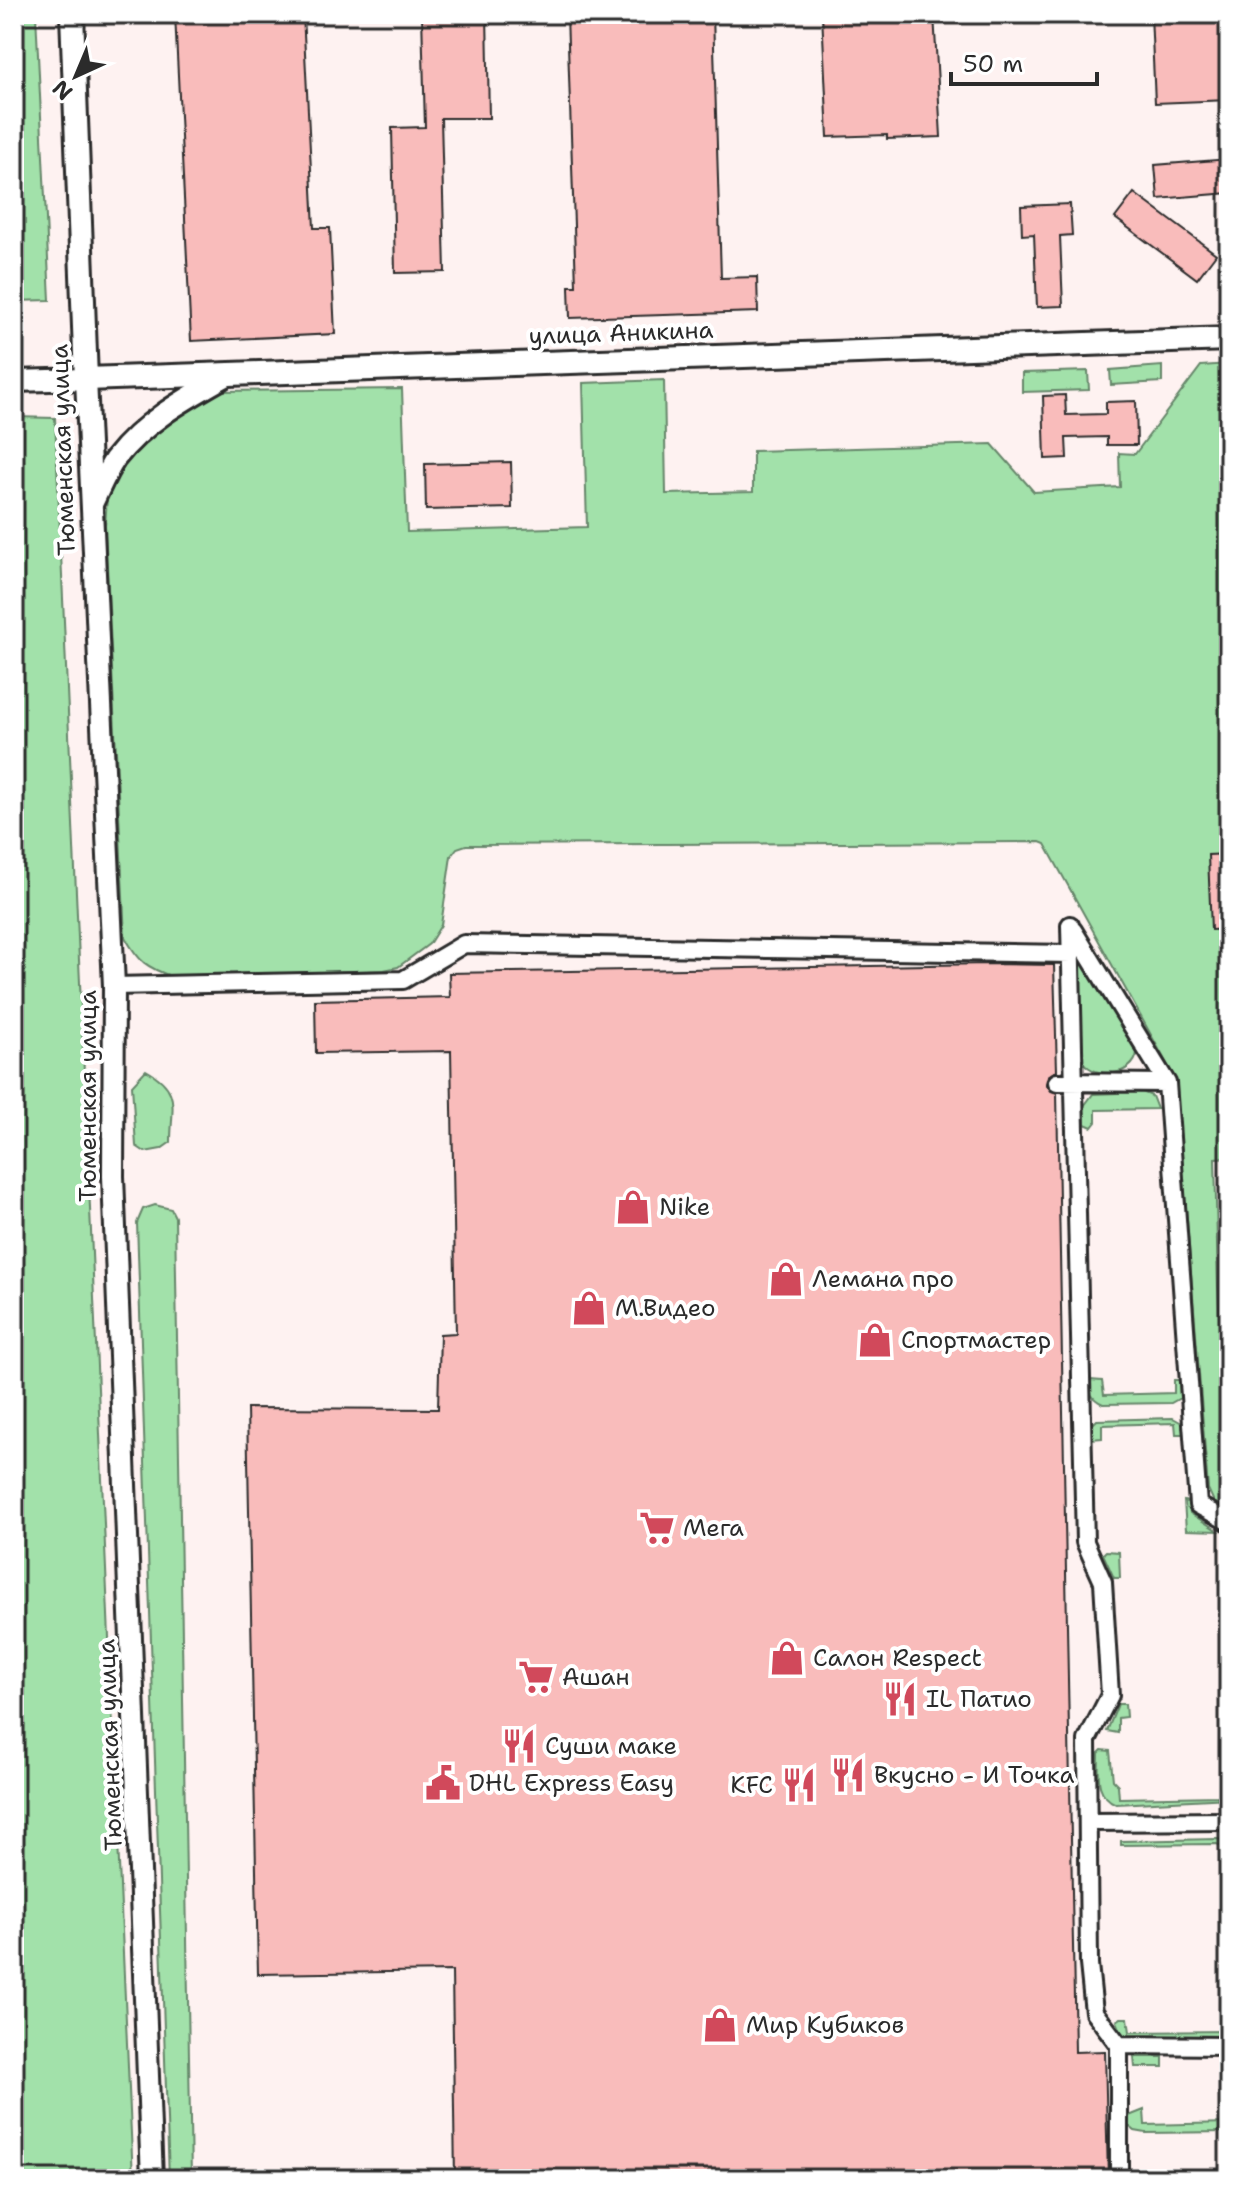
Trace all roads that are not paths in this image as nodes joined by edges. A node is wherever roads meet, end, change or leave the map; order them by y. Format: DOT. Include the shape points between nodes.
graph roads {
  1 [pos="72,14"];
  2 [pos="1229,339"];
  3 [pos="232,373"];
  4 [pos="86,379"];
  5 [pos="14,381"];
  6 [pos="90,508"];
  7 [pos="1072,954"];
  8 [pos="114,986"];
  9 [pos="1065,1082"];
  10 [pos="1167,1083"];
  11 [pos="1229,1522"];
  12 [pos="1229,1821"];
  13 [pos="1088,1822"];
  14 [pos="1119,2045"];
  15 [pos="1229,2046"];
  16 [pos="152,2179"];
  17 [pos="1119,2179"];
  1 -- 4 [label="main road, Тюменская улица"];
  2 -- 3 [label="main road, улица Аникина"];
  3 -- 4 [label="main road, улица Аникина"];
  3 -- 6 [label="street" via="148,425 114,460"];
  4 -- 5 [label="street, улица Аникина"];
  4 -- 6 [label="street, Тюменская улица"];
  6 -- 8 [label="street, Тюменская улица"];
  7 -- 8 [label="street" via="464,944 403,980"];
  7 -- 9 [label="street"];
  7 -- 10 [label="street" via="1070,925"];
  8 -- 16 [label="street, Тюменская улица" via="113,1176"];
  9 -- 10 [label="street"];
  9 -- 13 [label="street" via="1085,1542 1103,1582 1110,1695 1087,1740"];
  10 -- 11 [label="street" via="1198,1505"];
  12 -- 13 [label="street"];
  13 -- 14 [label="street" via="1094,2012"];
  14 -- 15 [label="street"];
  14 -- 17 [label="street"];
}
